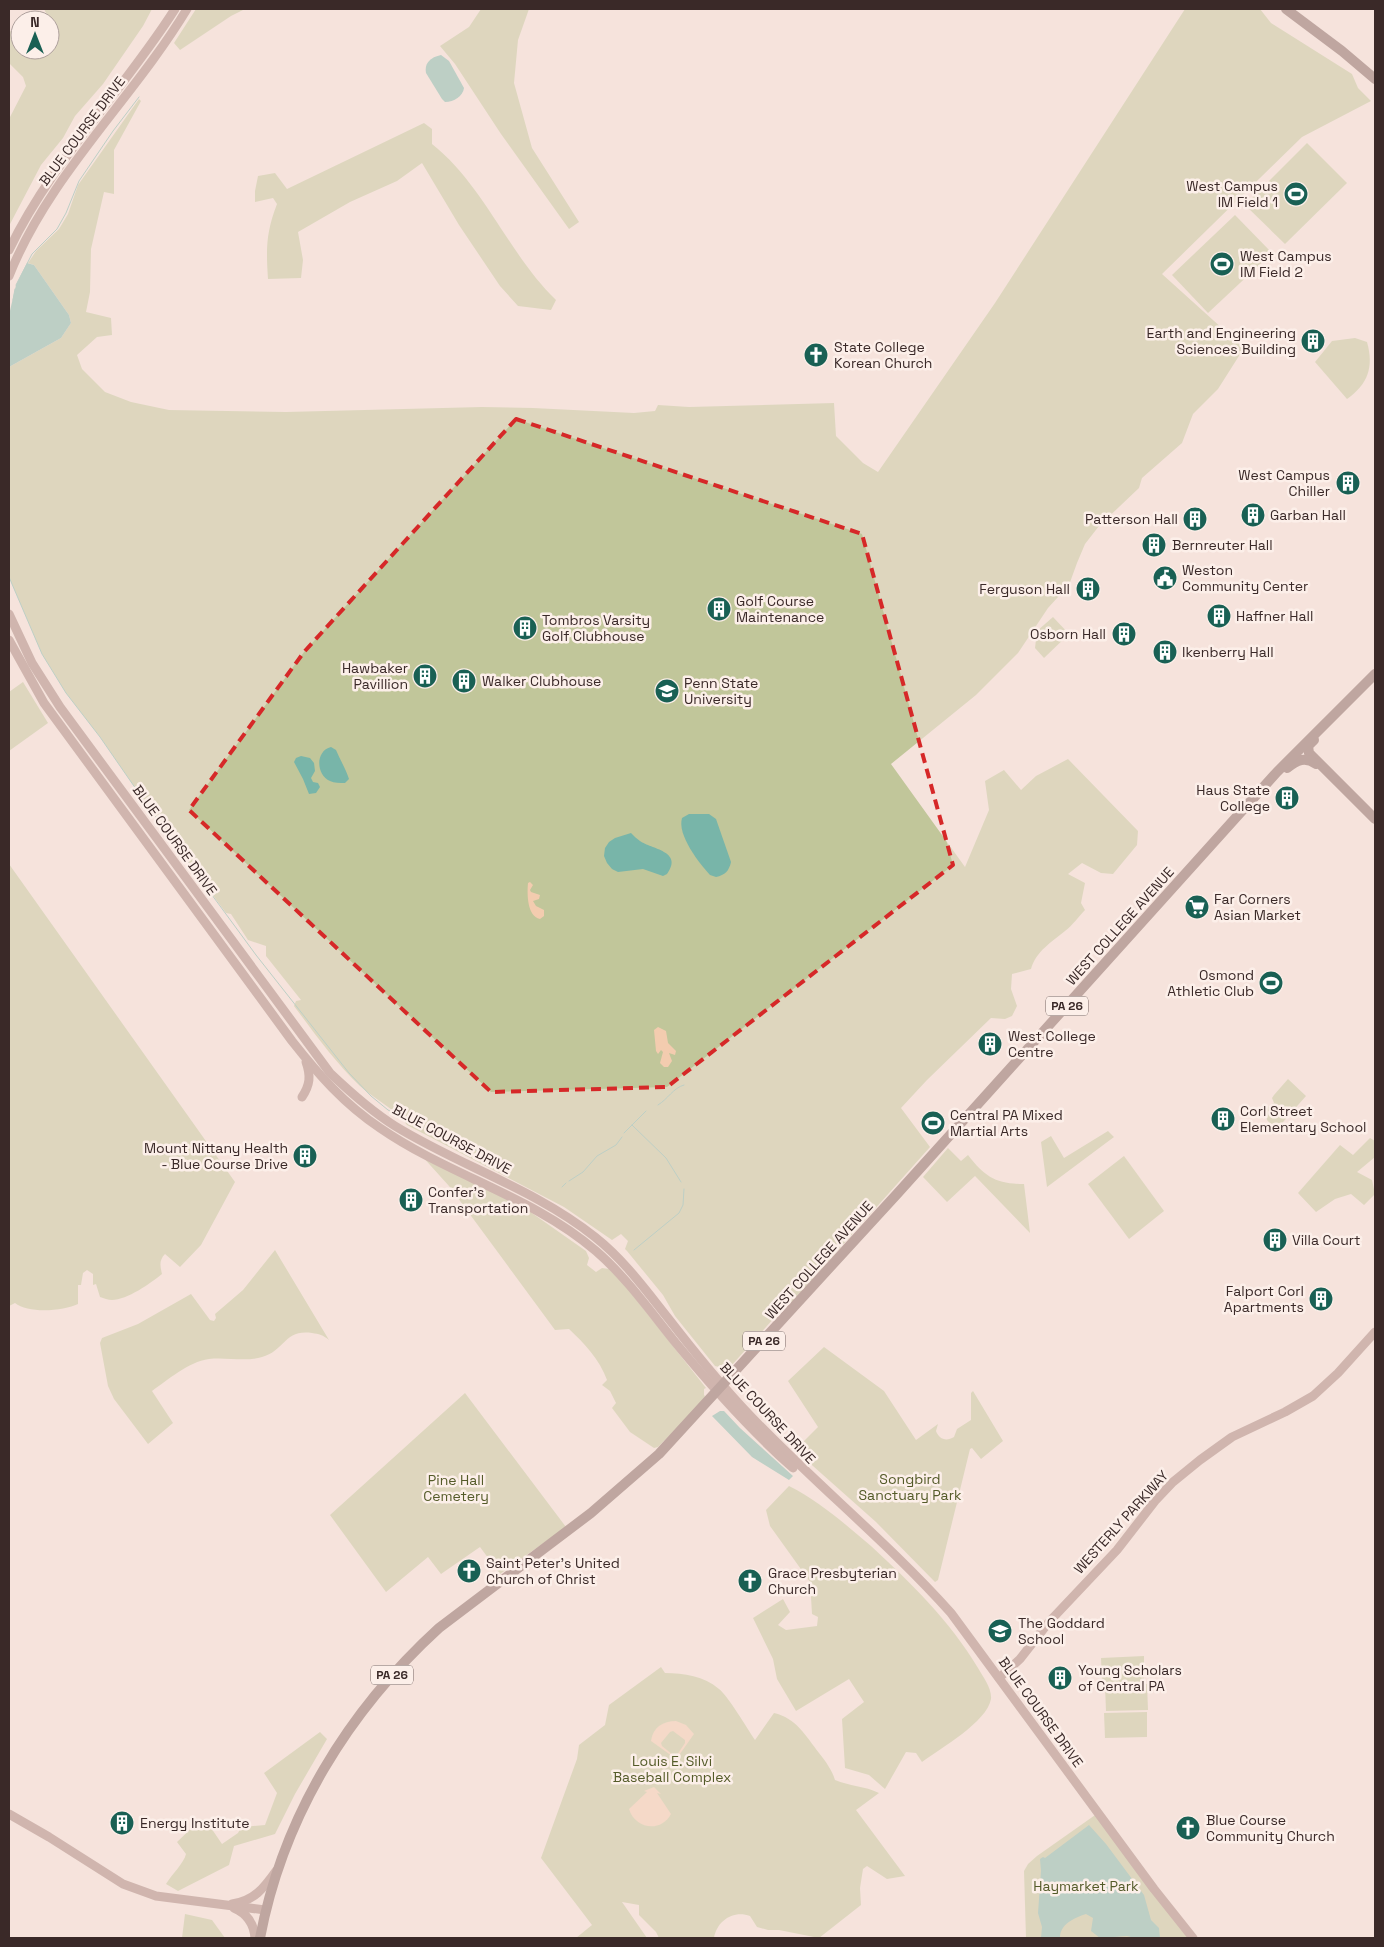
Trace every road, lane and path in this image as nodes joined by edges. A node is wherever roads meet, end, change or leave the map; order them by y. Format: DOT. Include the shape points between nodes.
graph roads {
  1 [pos="175,9"];
  2 [pos="187,9"];
  3 [pos="1286,9"];
  4 [pos="1375,79"];
  5 [pos="9,250"];
  6 [pos="9,276"];
  7 [pos="9,614"];
  8 [pos="9,640"];
  9 [pos="1375,674"];
  10 [pos="1332,718"];
  11 [pos="1269,782"];
  12 [pos="1347,792"];
  13 [pos="1375,819"];
  14 [pos="303,1055"];
  15 [pos="302,1097"];
  16 [pos="1375,1332"];
  17 [pos="720,1389"];
  18 [pos="999,1678"];
  19 [pos="9,1814"];
  20 [pos="276,1871"];
  21 [pos="225,1905"];
  22 [pos="265,1910"];
  23 [pos="255,1938"];
  24 [pos="260,1938"];
  25 [pos="1193,1938"];
  1 -- 5 [label="main road, BLUE COURSE DRIVE" via="51,178"];
  2 -- 6 [label="main road, BLUE COURSE DRIVE" via="50,198"];
  3 -- 4 [label="main road"];
  7 -- 17 [label="main road, BLUE COURSE DRIVE" via="32,663 60,707 330,1073 365,1105 395,1126 558,1211 596,1238 633,1274"];
  8 -- 14 [label="main road, BLUE COURSE DRIVE" via="44,703"];
  9 -- 10 [label="main road, WEST COLLEGE AVENUE / PA 26"];
  10 -- 11 [label="main road, WEST COLLEGE AVENUE / PA 26"];
  10 -- 12 [label="main road" via="1309,745 1308,751"];
  11 -- 12 [label="main road, PA 26" via="1296,762 1307,759"];
  11 -- 17 [label="main road, WEST COLLEGE AVENUE / PA 26"];
  12 -- 13 [label="main road, PA 26"];
  14 -- 15 [label="main road" via="310,1076"];
  14 -- 17 [label="main road, BLUE COURSE DRIVE" via="329,1086 381,1129 544,1215 596,1251"];
  16 -- 18 [label="main road, WESTERLY PARKWAY" via="1338,1373 1307,1400 1232,1437 1179,1476 1020,1659"];
  17 -- 18 [label="main road, BLUE COURSE DRIVE" via="932,1593 951,1613"];
  17 -- 20 [label="main road, WEST COLLEGE AVENUE / PA 26" via="659,1454 617,1492 564,1535 452,1616 418,1646 353,1722 315,1782"];
  18 -- 25 [label="main road, BLUE COURSE DRIVE"];
  19 -- 21 [label="main road" via="123,1884 156,1896"];
  20 -- 21 [label="main road" via="256,1895"];
  20 -- 22 [label="main road, WEST COLLEGE AVENUE / PA 26"];
  21 -- 22 [label="main road"];
  21 -- 23 [label="main road" via="248,1917"];
  22 -- 24 [label="main road, WEST COLLEGE AVENUE / PA 26"];
}
